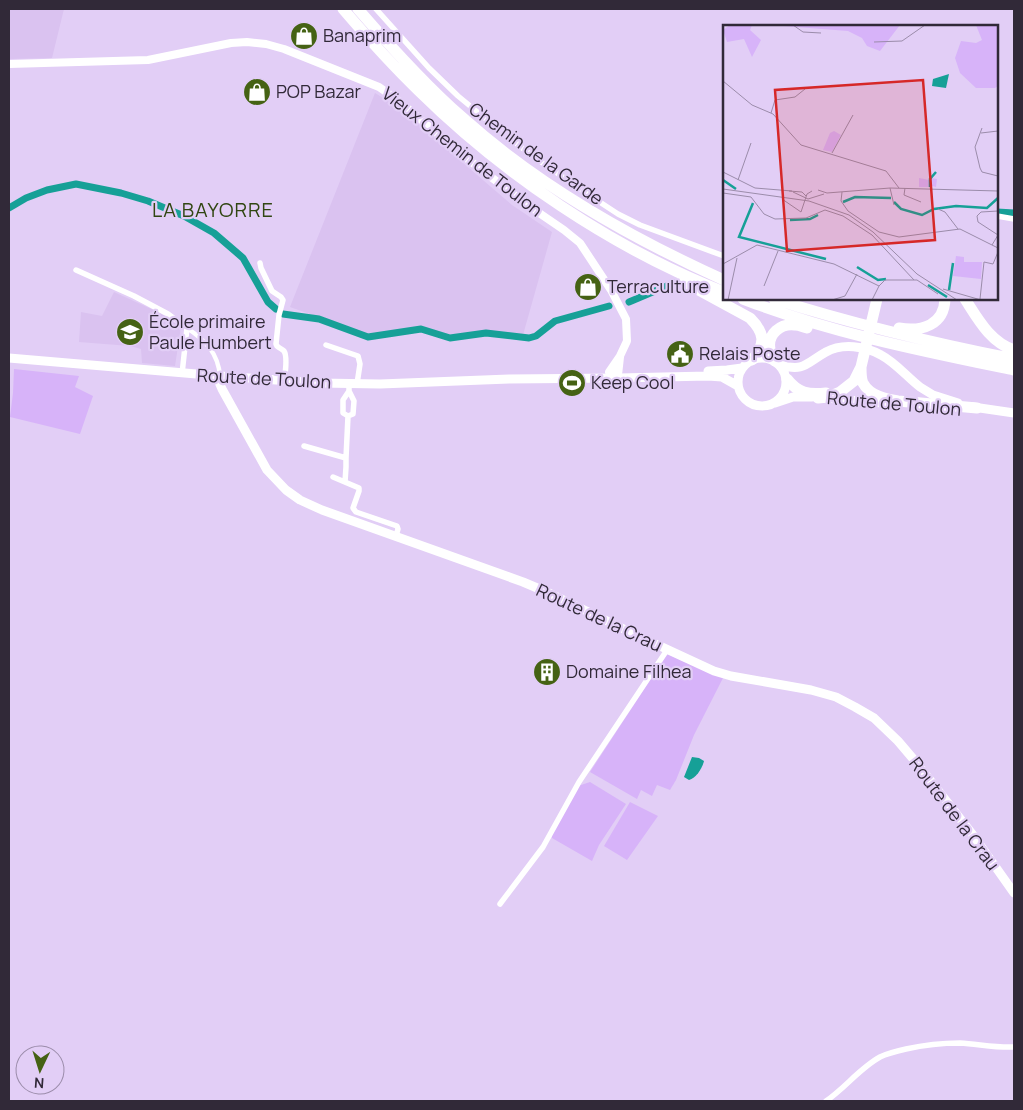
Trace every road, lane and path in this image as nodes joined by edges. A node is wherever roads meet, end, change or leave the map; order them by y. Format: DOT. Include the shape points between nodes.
graph roads {
  1 [pos="343,9"];
  2 [pos="358,9"];
  3 [pos="376,9"];
  4 [pos="9,64"];
  5 [pos="998,216"];
  6 [pos="578,218"];
  7 [pos="1014,218"];
  8 [pos="630,235"];
  9 [pos="723,256"];
  10 [pos="260,263"];
  11 [pos="76,270"];
  12 [pos="723,274"];
  13 [pos="723,280"];
  14 [pos="723,292"];
  15 [pos="746,300"];
  16 [pos="777,300"];
  17 [pos="793,300"];
  18 [pos="879,300"];
  19 [pos="945,300"];
  20 [pos="965,300"];
  21 [pos="187,328"];
  22 [pos="326,345"];
  23 [pos="1014,350"];
  24 [pos="9,358"];
  25 [pos="1014,359"];
  26 [pos="752,360"];
  27 [pos="777,363"];
  28 [pos="742,368"];
  29 [pos="860,368"];
  30 [pos="1014,370"];
  31 [pos="182,374"];
  32 [pos="197,375"];
  33 [pos="615,375"];
  34 [pos="220,376"];
  35 [pos="1014,376"];
  36 [pos="521,379"];
  37 [pos="787,379"];
  38 [pos="284,382"];
  39 [pos="352,386"];
  40 [pos="738,386"];
  41 [pos="222,389"];
  42 [pos="818,398"];
  43 [pos="775,403"];
  44 [pos="977,408"];
  45 [pos="1014,413"];
  46 [pos="348,416"];
  47 [pos="304,446"];
  48 [pos="346,458"];
  49 [pos="333,477"];
  50 [pos="345,482"];
  51 [pos="396,536"];
  52 [pos="667,650"];
  53 [pos="1014,893"];
  54 [pos="500,904"];
  55 [pos="1014,1047"];
  56 [pos="826,1101"];
  1 -- 6 [label="highway" via="371,42 457,126 494,158"];
  2 -- 8 [label="highway" via="463,118 557,190"];
  3 -- 9 [label="street, Chemin de la Garde" via="458,96 534,157 618,214"];
  4 -- 33 [label="street, Vieux Chemin de Toulon" via="148,60 247,42 284,49 379,87 580,244 626,319 627,341"];
  5 -- 7 [label="street"];
  6 -- 14 [label="highway" via="676,271"];
  6 -- 26 [label="highway" via="614,243 750,318 762,339 761,348"];
  8 -- 12 [label="highway"];
  8 -- 13 [label="highway"];
  10 -- 38 [label="street" via="272,291 283,300 276,346 283,350 286,358"];
  11 -- 21 [label="street" via="168,314"];
  15 -- 30 [label="highway" via="842,332"];
  16 -- 25 [label="highway" via="865,326"];
  17 -- 19 [label="highway" via="912,330 927,327 936,320 941,315"];
  18 -- 29 [label="highway"];
  20 -- 23 [label="highway" via="994,339"];
  21 -- 31 [label="street"];
  21 -- 34 [label="street" via="210,348 217,359"];
  22 -- 39 [label="street" via="358,356 360,364"];
  24 -- 31 [label="main road, Route de Toulon"];
  26 -- 27 [label="main road" via="767,358"];
  26 -- 28 [label="main road"];
  27 -- 35 [label="highway" via="770,351 771,338 780,328 794,325"];
  27 -- 37 [label="main road"];
  27 -- 44 [label="main road, Route de Toulon" via="791,368 801,367 831,350 845,346 860,348 882,356 926,391"];
  28 -- 33 [label="main road, Route de Toulon"];
  28 -- 40 [label="main road"];
  29 -- 37 [label="highway" via="842,387 826,393 802,392"];
  29 -- 42 [label="highway" via="845,390"];
  29 -- 44 [label="highway" via="863,383 868,389 886,399"];
  31 -- 32 [label="main road, Route de Toulon"];
  32 -- 34 [label="main road, Route de Toulon"];
  32 -- 41 [label="main road"];
  33 -- 36 [label="main road, Route de Toulon"];
  33 -- 36 [label="main road, Route de Toulon"];
  33 -- 40 [label="main road, Route de Toulon" via="715,376"];
  34 -- 38 [label="main road, Route de Toulon"];
  34 -- 41 [label="main road, Route de la Crau"];
  36 -- 39 [label="main road, Route de Toulon"];
  37 -- 43 [label="main road" via="785,393"];
  38 -- 39 [label="main road, Route de Toulon"];
  39 -- 46 [label="street" via="353,414"];
  39 -- 46 [label="street" via="343,400 343,413"];
  40 -- 43 [label="main road" via="741,394 752,404 760,407"];
  41 -- 51 [label="main road, Route de la Crau" via="267,470 286,490 322,510"];
  42 -- 43 [label="main road, Route de Toulon" via="793,397"];
  42 -- 45 [label="main road, Route de Toulon"];
  44 -- 45 [label="main road, Route de Toulon"];
  46 -- 48 [label="street"];
  47 -- 48 [label="street"];
  48 -- 50 [label="street"];
  49 -- 50 [label="street"];
  50 -- 51 [label="street" via="359,490 353,508 356,512 397,526"];
  51 -- 52 [label="main road, Route de la Crau" via="523,582"];
  52 -- 53 [label="main road, Route de la Crau" via="731,676 836,697 874,718 915,761"];
  52 -- 54 [label="street" via="580,782 544,847"];
  55 -- 56 [label="street" via="942,1043 897,1051 873,1062"];
}
